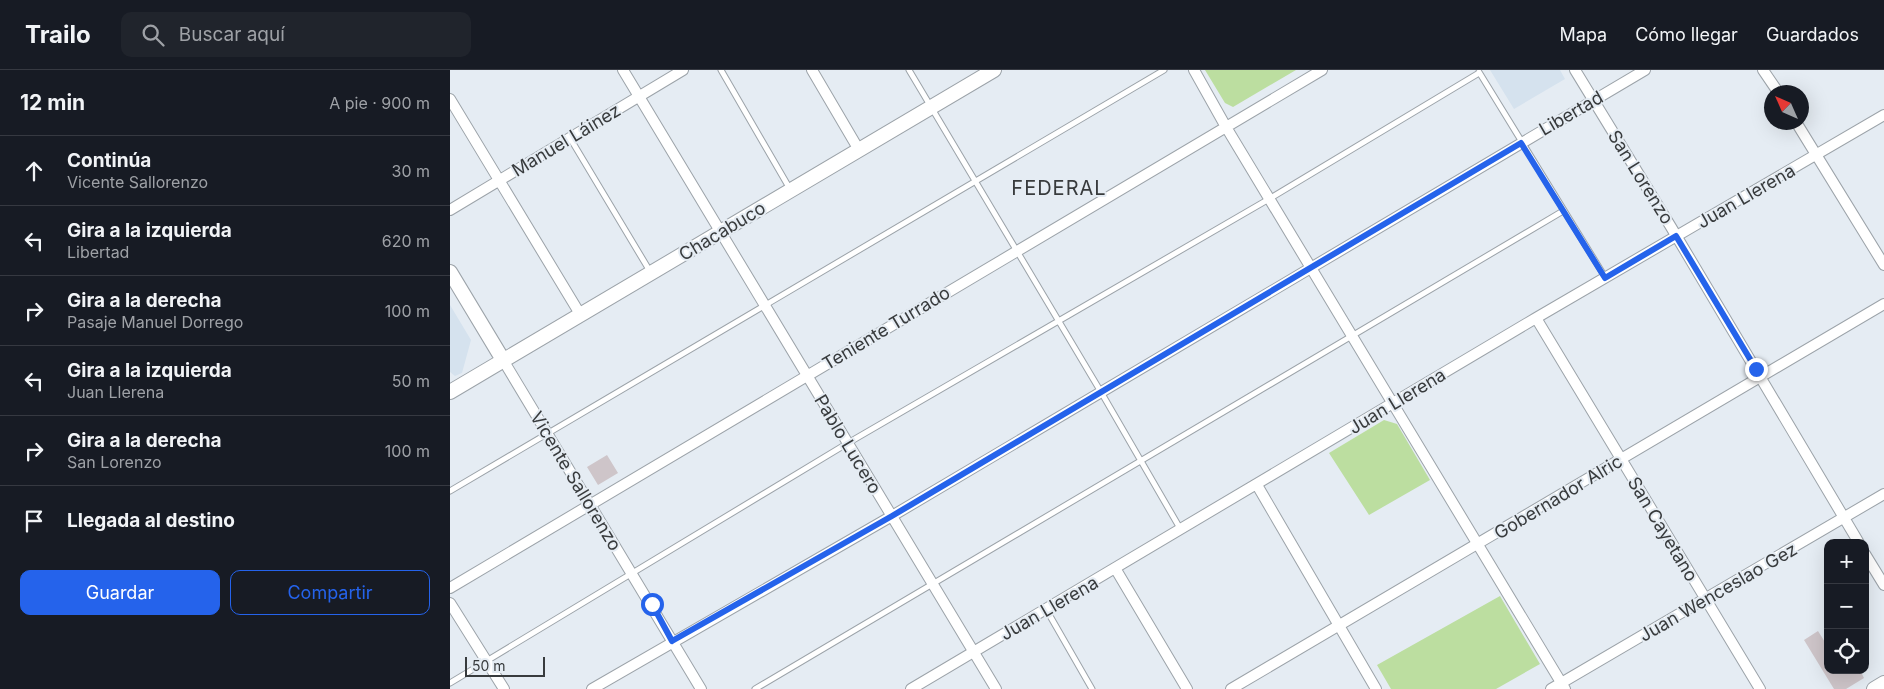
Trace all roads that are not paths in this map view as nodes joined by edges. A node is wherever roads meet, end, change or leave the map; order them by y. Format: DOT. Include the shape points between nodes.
graph roads {
  1 [pos="623,70"];
  2 [pos="683,70"];
  3 [pos="721,70"];
  4 [pos="812,70"];
  5 [pos="909,70"];
  6 [pos="994,70"];
  7 [pos="1164,70"];
  8 [pos="1194,70"];
  9 [pos="1322,70"];
  10 [pos="1575,70"];
  11 [pos="1645,70"];
  12 [pos="1764,70"];
  13 [pos="1478,71"];
  14 [pos="1774,85"];
  15 [pos="639,96"];
  16 [pos="450,99"];
  17 [pos="1594,100"];
  18 [pos="931,107"];
  19 [pos="1884,115"];
  20 [pos="1226,127"];
  21 [pos="1801,130"];
  22 [pos="570,138"];
  23 [pos="1521,143"];
  24 [pos="859,150"];
  25 [pos="1816,155"];
  26 [pos="499,180"];
  27 [pos="975,181"];
  28 [pos="791,190"];
  29 [pos="1269,199"];
  30 [pos="450,210"];
  31 [pos="1563,211"];
  32 [pos="721,232"];
  33 [pos="1676,236"];
  34 [pos="1016,251"];
  35 [pos="1884,265"];
  36 [pos="1310,267"];
  37 [pos="450,272"];
  38 [pos="651,273"];
  39 [pos="1605,278"];
  40 [pos="1884,304"];
  41 [pos="765,305"];
  42 [pos="580,314"];
  43 [pos="1536,318"];
  44 [pos="1058,322"];
  45 [pos="1352,336"];
  46 [pos="503,360"];
  47 [pos="807,375"];
  48 [pos="1761,377"];
  49 [pos="450,392"];
  50 [pos="1100,392"];
  51 [pos="1393,404"];
  52 [pos="547,434"];
  53 [pos="848,443"];
  54 [pos="1620,459"];
  55 [pos="1140,461"];
  56 [pos="1257,485"];
  57 [pos="450,491"];
  58 [pos="1884,494"];
  59 [pos="590,504"];
  60 [pos="892,516"];
  61 [pos="1844,518"];
  62 [pos="1181,530"];
  63 [pos="1857,539"];
  64 [pos="1478,544"];
  65 [pos="1869,560"];
  66 [pos="1115,568"];
  67 [pos="632,572"];
  68 [pos="933,584"];
  69 [pos="1884,584"];
  70 [pos="450,588"];
  71 [pos="1706,598"];
  72 [pos="450,603"];
  73 [pos="1046,609"];
  74 [pos="1338,626"];
  75 [pos="672,641"];
  76 [pos="974,652"];
  77 [pos="487,660"];
  78 [pos="450,683"];
  79 [pos="1884,683"];
  80 [pos="1563,686"];
  81 [pos="504,689"];
  82 [pos="592,689"];
  83 [pos="701,689"];
  84 [pos="755,689"];
  85 [pos="911,689"];
  86 [pos="996,689"];
  87 [pos="1092,689"];
  88 [pos="1186,689"];
  89 [pos="1231,689"];
  90 [pos="1376,689"];
  91 [pos="1551,689"];
  92 [pos="1760,689"];
  93 [pos="1874,689"];
  1 -- 15 [label="street, Pablo Lucero"];
  2 -- 15 [label="street, Manuel Láinez"];
  3 -- 28 [label="lane"];
  4 -- 24 [label="street"];
  5 -- 18 [label="lane"];
  6 -- 18 [label="main road, Chacabuco"];
  7 -- 27 [label="lane"];
  8 -- 20 [label="street"];
  9 -- 20 [label="street, Teniente Turrado"];
  10 -- 17 [label="street, San Lorenzo"];
  11 -- 17 [label="street, Libertad"];
  12 -- 14 [label="street"];
  13 -- 23 [label="lane"];
  13 -- 29 [label="lane"];
  15 -- 22 [label="street, Manuel Láinez"];
  15 -- 32 [label="street, Pablo Lucero"];
  16 -- 26 [label="street"];
  17 -- 23 [label="street, Libertad"];
  17 -- 33 [label="street, San Lorenzo"];
  18 -- 24 [label="main road, Chacabuco"];
  18 -- 27 [label="lane"];
  19 -- 25 [label="street, Juan Llerena"];
  20 -- 29 [label="street"];
  20 -- 34 [label="street, Teniente Turrado"];
  21 -- 25 [label="street"];
  22 -- 26 [label="street, Manuel Láinez"];
  22 -- 38 [label="lane"];
  23 -- 31 [label="lane"];
  23 -- 36 [label="street, Libertad"];
  24 -- 28 [label="main road, Chacabuco"];
  25 -- 33 [label="street, Juan Llerena"];
  25 -- 35 [label="street"];
  26 -- 30 [label="street, Manuel Láinez"];
  26 -- 42 [label="street"];
  27 -- 34 [label="lane"];
  27 -- 41 [label="lane"];
  28 -- 32 [label="main road, Chacabuco"];
  29 -- 36 [label="street"];
  29 -- 44 [label="lane"];
  31 -- 39 [label="lane"];
  31 -- 45 [label="lane"];
  32 -- 38 [label="main road, Chacabuco"];
  32 -- 41 [label="street, Pablo Lucero"];
  33 -- 39 [label="street, Juan Llerena"];
  33 -- 48 [label="street, San Lorenzo"];
  34 -- 44 [label="lane"];
  34 -- 47 [label="street, Teniente Turrado"];
  36 -- 45 [label="street"];
  36 -- 50 [label="street, Libertad"];
  37 -- 46 [label="main road, Vicente Sallorenzo"];
  38 -- 42 [label="main road, Chacabuco"];
  39 -- 43 [label="street, Juan Llerena"];
  40 -- 48 [label="street, Gobernador Alric"];
  41 -- 47 [label="street, Pablo Lucero"];
  41 -- 52 [label="lane"];
  42 -- 46 [label="main road, Chacabuco"];
  43 -- 51 [label="street, Juan Llerena"];
  43 -- 54 [label="street, San Cayetano"];
  44 -- 50 [label="lane"];
  44 -- 53 [label="lane"];
  45 -- 51 [label="street"];
  45 -- 55 [label="lane"];
  46 -- 49 [label="main road, Chacabuco"];
  46 -- 52 [label="street, Vicente Sallorenzo"];
  47 -- 53 [label="street, Pablo Lucero"];
  47 -- 59 [label="street, Teniente Turrado"];
  48 -- 54 [label="street, Gobernador Alric"];
  48 -- 61 [label="street, San Lorenzo"];
  50 -- 55 [label="lane"];
  50 -- 60 [label="street, Libertad"];
  51 -- 56 [label="street, Juan Llerena"];
  51 -- 64 [label="street"];
  52 -- 57 [label="lane"];
  52 -- 59 [label="street, Vicente Sallorenzo"];
  53 -- 60 [label="street, Pablo Lucero"];
  53 -- 67 [label="lane"];
  54 -- 64 [label="street, Gobernador Alric"];
  54 -- 71 [label="street, San Cayetano"];
  55 -- 62 [label="lane"];
  55 -- 68 [label="lane"];
  56 -- 62 [label="street, Juan Llerena"];
  56 -- 74 [label="street"];
  58 -- 61 [label="street, Juan Wenceslao Gez"];
  59 -- 67 [label="street, Vicente Sallorenzo"];
  59 -- 70 [label="street, Teniente Turrado"];
  60 -- 68 [label="street, Pablo Lucero"];
  60 -- 75 [label="street, Libertad"];
  61 -- 63 [label="street, San Lorenzo"];
  61 -- 71 [label="street, Juan Wenceslao Gez"];
  62 -- 66 [label="street, Juan Llerena"];
  64 -- 74 [label="street, Gobernador Alric"];
  64 -- 80 [label="street"];
  65 -- 69 [label="street"];
  66 -- 73 [label="street, Juan Llerena"];
  66 -- 88 [label="street"];
  67 -- 75 [label="street, Vicente Sallorenzo"];
  67 -- 77 [label="lane"];
  68 -- 76 [label="street, Pablo Lucero"];
  68 -- 84 [label="lane"];
  71 -- 80 [label="street, Juan Wenceslao Gez"];
  71 -- 92 [label="street, San Cayetano"];
  72 -- 77 [label="street"];
  73 -- 76 [label="street, Juan Llerena"];
  73 -- 87 [label="lane"];
  74 -- 89 [label="street, Gobernador Alric"];
  74 -- 90 [label="street"];
  75 -- 82 [label="street, Libertad"];
  75 -- 83 [label="street, Vicente Sallorenzo"];
  76 -- 85 [label="street, Juan Llerena"];
  76 -- 86 [label="street, Pablo Lucero"];
  77 -- 78 [label="lane"];
  77 -- 81 [label="street"];
  79 -- 93 [label="main road"];
  80 -- 91 [label="street, Juan Wenceslao Gez"];
}
